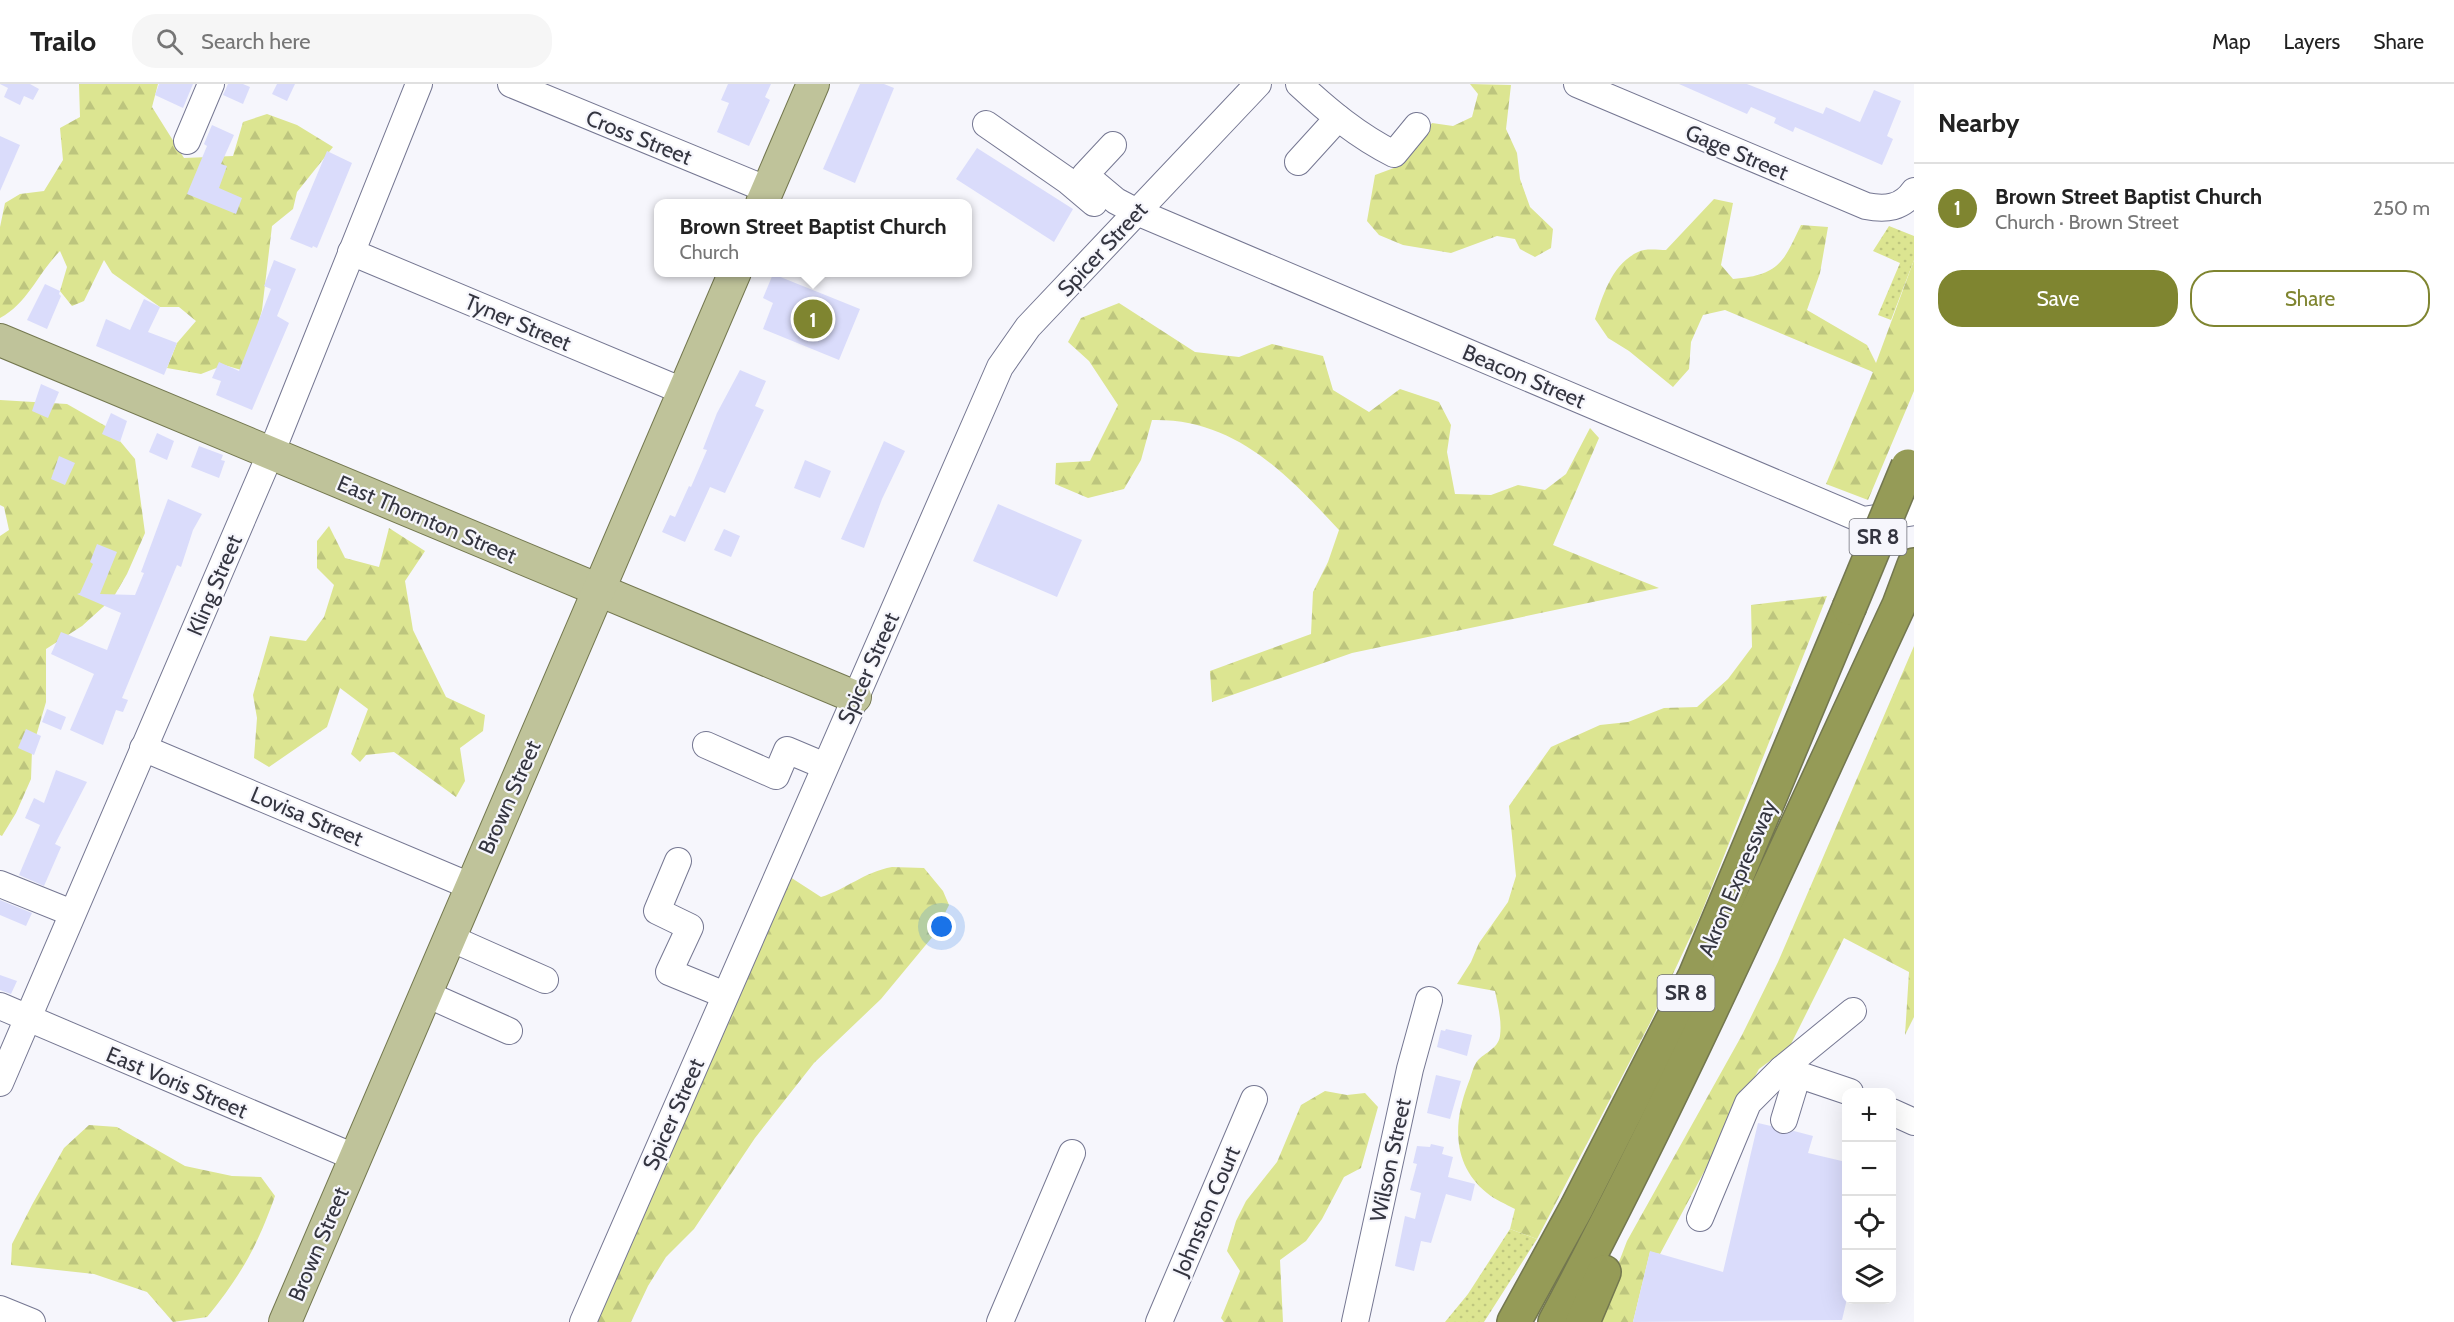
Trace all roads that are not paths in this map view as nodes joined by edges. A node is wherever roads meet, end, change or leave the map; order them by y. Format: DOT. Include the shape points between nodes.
graph roads {
  1 [pos="211,84"];
  2 [pos="419,84"];
  3 [pos="511,84"];
  4 [pos="813,84"];
  5 [pos="1258,84"];
  6 [pos="1299,84"];
  7 [pos="1577,84"];
  8 [pos="1338,118"];
  9 [pos="986,124"];
  10 [pos="1417,126"];
  11 [pos="187,141"];
  12 [pos="1113,145"];
  13 [pos="1298,162"];
  14 [pos="765,197"];
  15 [pos="1906,198"];
  16 [pos="1129,220"];
  17 [pos="351,252"];
  18 [pos="733,277"];
  19 [pos="0,340"];
  20 [pos="685,392"];
  21 [pos="271,453"];
  22 [pos="1911,459"];
  23 [pos="1914,512"];
  24 [pos="1914,565"];
  25 [pos="599,591"];
  26 [pos="855,697"];
  27 [pos="706,745"];
  28 [pos="143,748"];
  29 [pos="825,766"];
  30 [pos="678,861"];
  31 [pos="0,884"];
  32 [pos="470,886"];
  33 [pos="72,913"];
  34 [pos="448,937"];
  35 [pos="545,980"];
  36 [pos="424,993"];
  37 [pos="725,995"];
  38 [pos="1428,1000"];
  39 [pos="0,1006"];
  40 [pos="1853,1011"];
  41 [pos="28,1018"];
  42 [pos="509,1031"];
  43 [pos="1691,1053"];
  44 [pos="1790,1072"];
  45 [pos="0,1083"];
  46 [pos="1842,1089"];
  47 [pos="1254,1099"];
  48 [pos="1896,1114"];
  49 [pos="1784,1120"];
  50 [pos="1914,1122"];
  51 [pos="1072,1153"];
  52 [pos="354,1157"];
  53 [pos="1577,1207"];
  54 [pos="1700,1218"];
  55 [pos="0,1309"];
  56 [pos="32,1322"];
  57 [pos="285,1322"];
  58 [pos="583,1322"];
  59 [pos="1000,1322"];
  60 [pos="1159,1322"];
  61 [pos="1355,1322"];
  62 [pos="1497,1322"];
  63 [pos="1514,1322"];
  64 [pos="1556,1322"];
  65 [pos="1583,1322"];
  1 -- 11 [label="street"];
  2 -- 17 [label="street, Kling Street"];
  3 -- 14 [label="street, Cross Street"];
  4 -- 14 [label="main road"];
  5 -- 16 [label="street, Spicer Street"];
  6 -- 8 [label="street"];
  7 -- 15 [label="street, Gage Street" via="1866,206 1882,209"];
  8 -- 10 [label="street" via="1394,154"];
  8 -- 13 [label="street"];
  9 -- 16 [label="street"];
  12 -- 16 [label="street" via="1085,175 1116,201"];
  16 -- 23 [label="street, Beacon Street" via="1863,520"];
  16 -- 26 [label="street, Spicer Street" via="1008,352"];
  17 -- 20 [label="street, Tyner Street"];
  17 -- 21 [label="street, Kling Street"];
  18 -- 20 [label="main road, Brown Street"];
  19 -- 21 [label="main road, East Thornton Street"];
  20 -- 25 [label="main road, Brown Street"];
  21 -- 25 [label="main road, East Thornton Street"];
  21 -- 28 [label="street, Kling Street"];
  22 -- 53 [label="highway, Akron Expressway / SR 8, bridge" via="1715,932"];
  24 -- 43 [label="highway, Akron Expressway / SR 8"];
  25 -- 26 [label="main road, East Thornton Street"];
  25 -- 32 [label="main road, Brown Street"];
  26 -- 29 [label="street, Spicer Street"];
  27 -- 29 [label="street" via="776,776 787,750"];
  28 -- 32 [label="street, Lovisa Street"];
  28 -- 33 [label="street, Kling Street"];
  29 -- 37 [label="street, Spicer Street"];
  30 -- 37 [label="street" via="657,911 690,927 669,972"];
  31 -- 33 [label="street"];
  32 -- 34 [label="main road, Brown Street"];
  33 -- 41 [label="street, Kling Street"];
  34 -- 35 [label="street"];
  34 -- 36 [label="main road, Brown Street"];
  36 -- 42 [label="street"];
  36 -- 52 [label="main road, Brown Street"];
  37 -- 58 [label="street, Spicer Street"];
  38 -- 61 [label="street, Wilson Street" via="1407,1078"];
  39 -- 41 [label="street, East Voris Street"];
  40 -- 44 [label="street"];
  41 -- 45 [label="street, Kling Street"];
  41 -- 52 [label="street, East Voris Street"];
  43 -- 64 [label="highway, Akron Expressway / SR 8"];
  43 -- 65 [label="highway"];
  44 -- 46 [label="street"];
  44 -- 49 [label="street"];
  44 -- 54 [label="street" via="1748,1104"];
  47 -- 60 [label="street, Johnston Court"];
  48 -- 50 [label="street"];
  51 -- 59 [label="street"];
  52 -- 57 [label="main road, Brown Street"];
  53 -- 62 [label="highway"];
  53 -- 63 [label="highway, Akron Expressway / SR 8"];
  55 -- 56 [label="street"];
}
